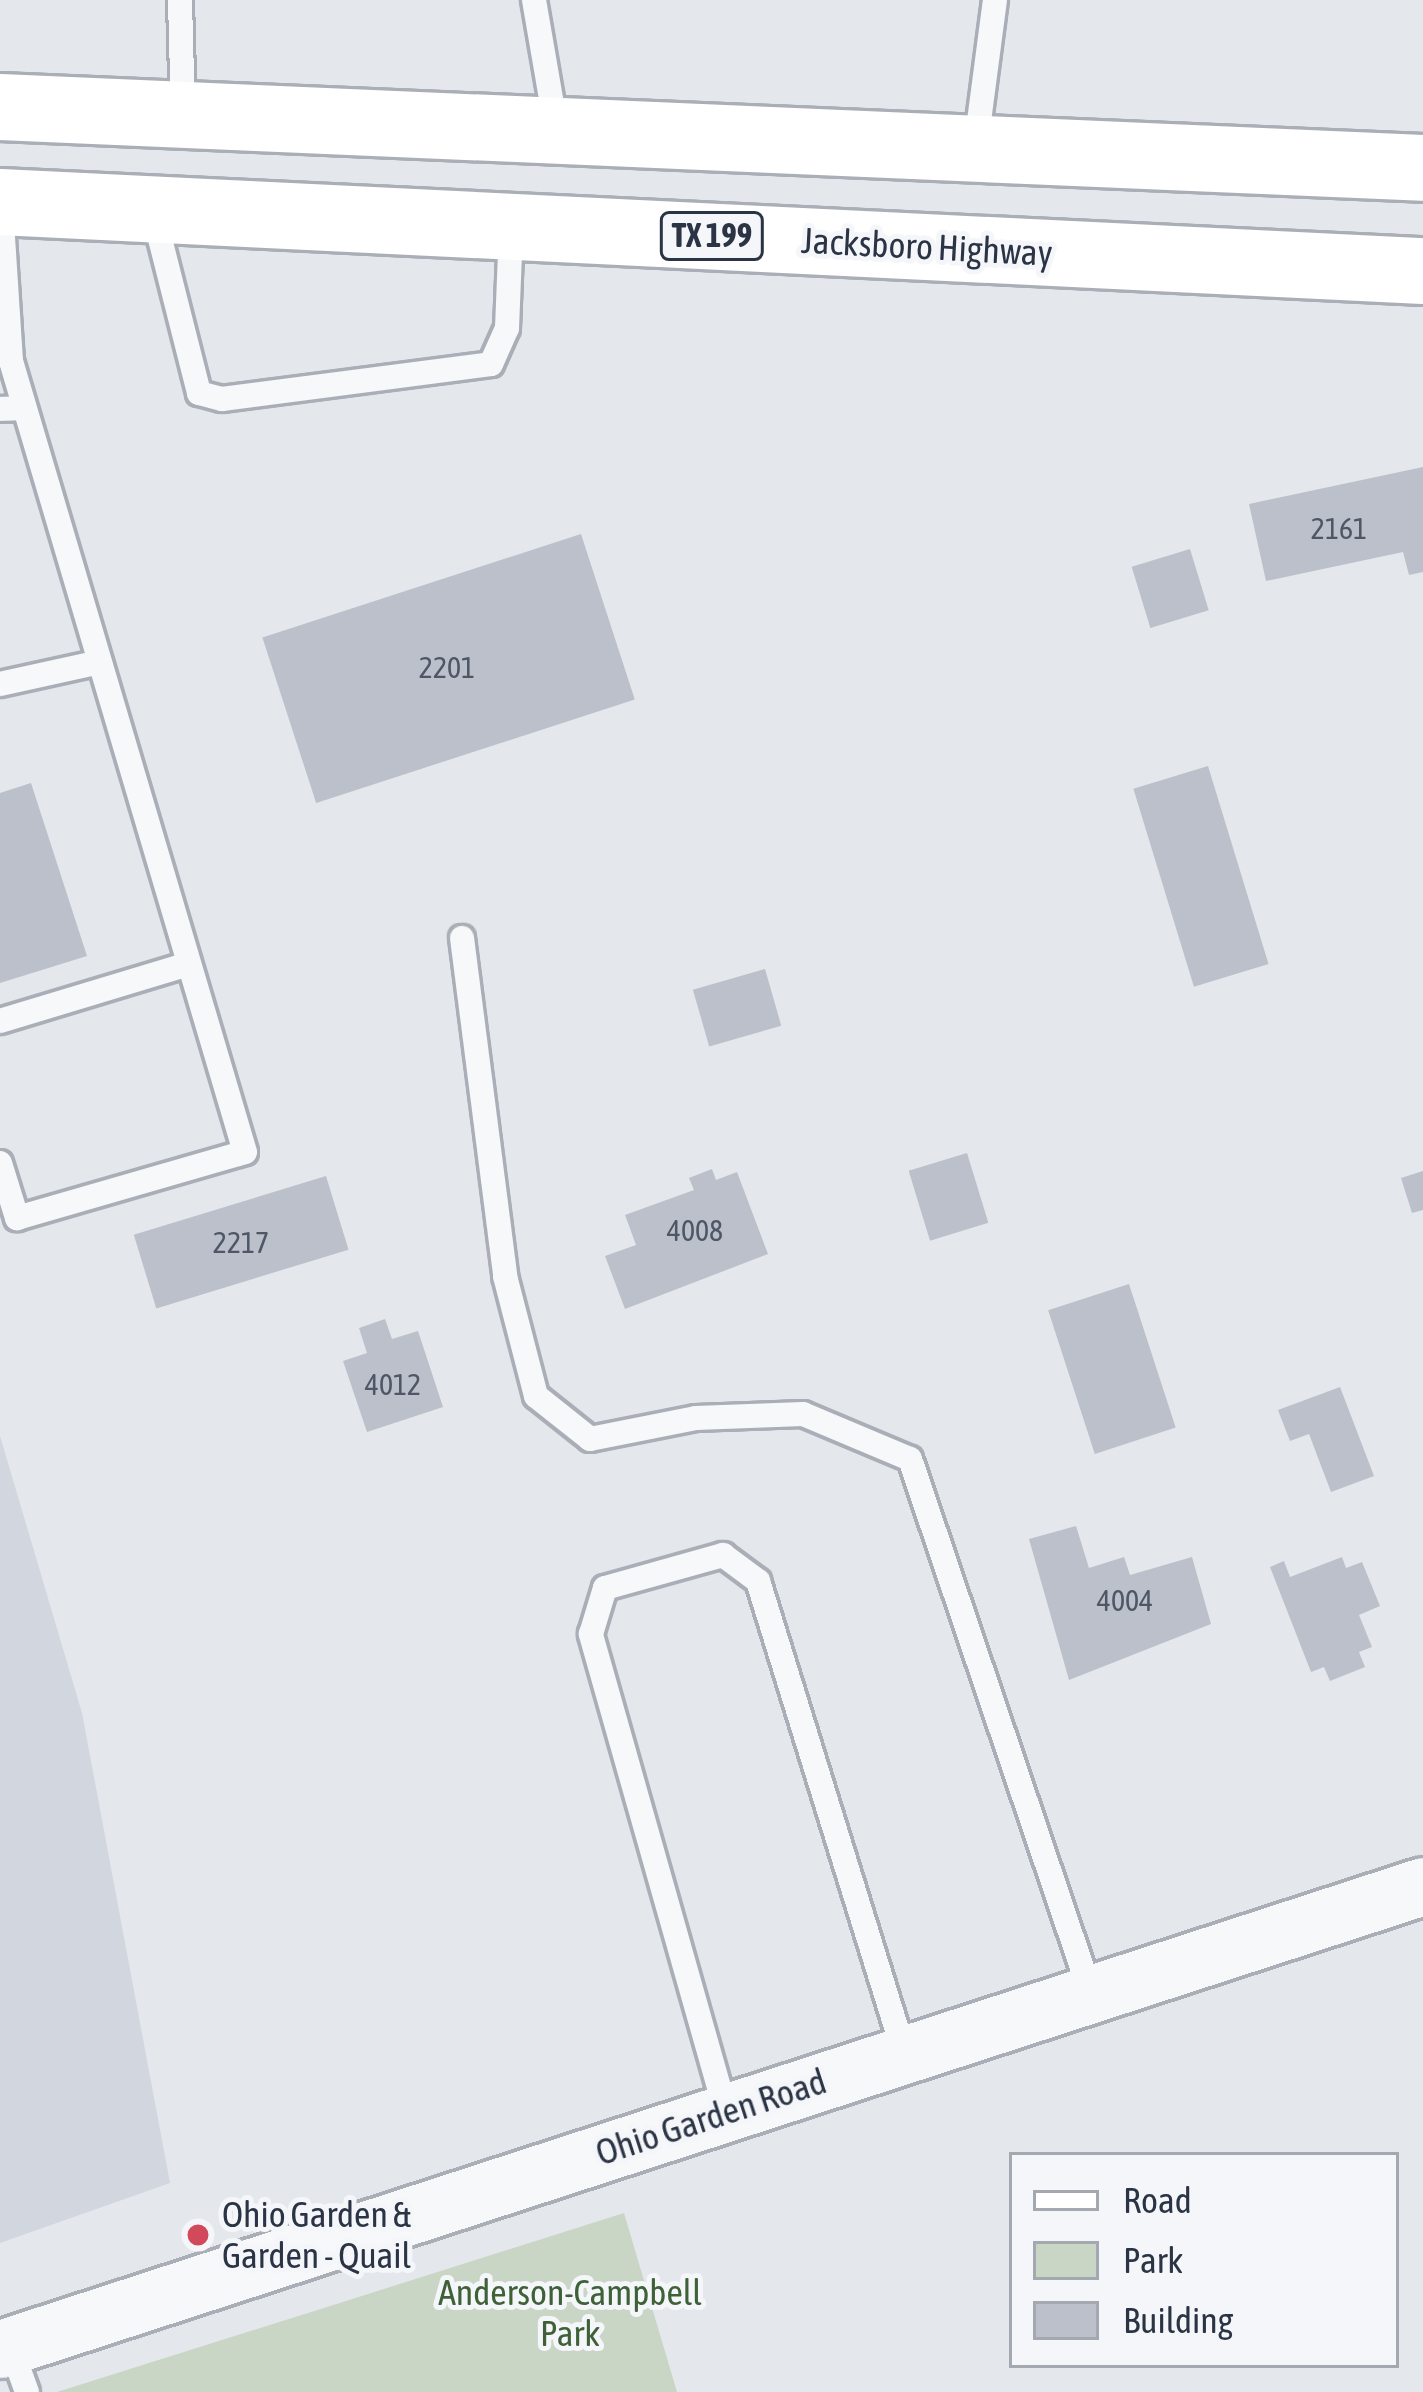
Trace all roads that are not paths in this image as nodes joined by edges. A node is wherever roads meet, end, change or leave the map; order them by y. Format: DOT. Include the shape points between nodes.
graph roads {
  1 [pos="179,0"];
  2 [pos="534,0"];
  3 [pos="995,0"];
  4 [pos="0,107"];
  5 [pos="183,115"];
  6 [pos="557,130"];
  7 [pos="976,146"];
  8 [pos="1423,168"];
  9 [pos="0,202"];
  10 [pos="152,209"];
  11 [pos="511,226"];
  12 [pos="1423,271"];
  13 [pos="12,409"];
  14 [pos="100,662"];
  15 [pos="0,684"];
  16 [pos="462,938"];
  17 [pos="189,964"];
  18 [pos="0,1021"];
  19 [pos="0,1163"];
  20 [pos="1423,1886"];
  21 [pos="1091,1994"];
  22 [pos="905,2055"];
  23 [pos="726,2112"];
  24 [pos="12,2362"];
  1 -- 5 [label="lane"];
  2 -- 6 [label="lane"];
  3 -- 7 [label="lane"];
  4 -- 5 [label="main road"];
  5 -- 6 [label="main road"];
  6 -- 7 [label="main road"];
  7 -- 8 [label="main road"];
  9 -- 10 [label="main road, Jacksboro Highway / TX 199"];
  9 -- 13 [label="lane"];
  10 -- 11 [label="main road, Jacksboro Highway / TX 199"];
  10 -- 11 [label="lane" via="199,393 222,399 490,364 507,328"];
  11 -- 12 [label="main road, Jacksboro Highway / TX 199"];
  13 -- 14 [label="lane"];
  14 -- 15 [label="lane"];
  14 -- 17 [label="lane"];
  16 -- 21 [label="lane" via="505,1276 536,1396 590,1439 696,1418 803,1414 910,1459"];
  17 -- 18 [label="lane"];
  17 -- 19 [label="lane" via="245,1152 17,1218"];
  20 -- 21 [label="street, Ohio Garden Road"];
  21 -- 22 [label="street, Ohio Garden Road"];
  22 -- 23 [label="street, Ohio Garden Road"];
  22 -- 23 [label="lane" via="758,1582 723,1556 605,1588 591,1634"];
  23 -- 24 [label="street, Ohio Garden Road"];
}
